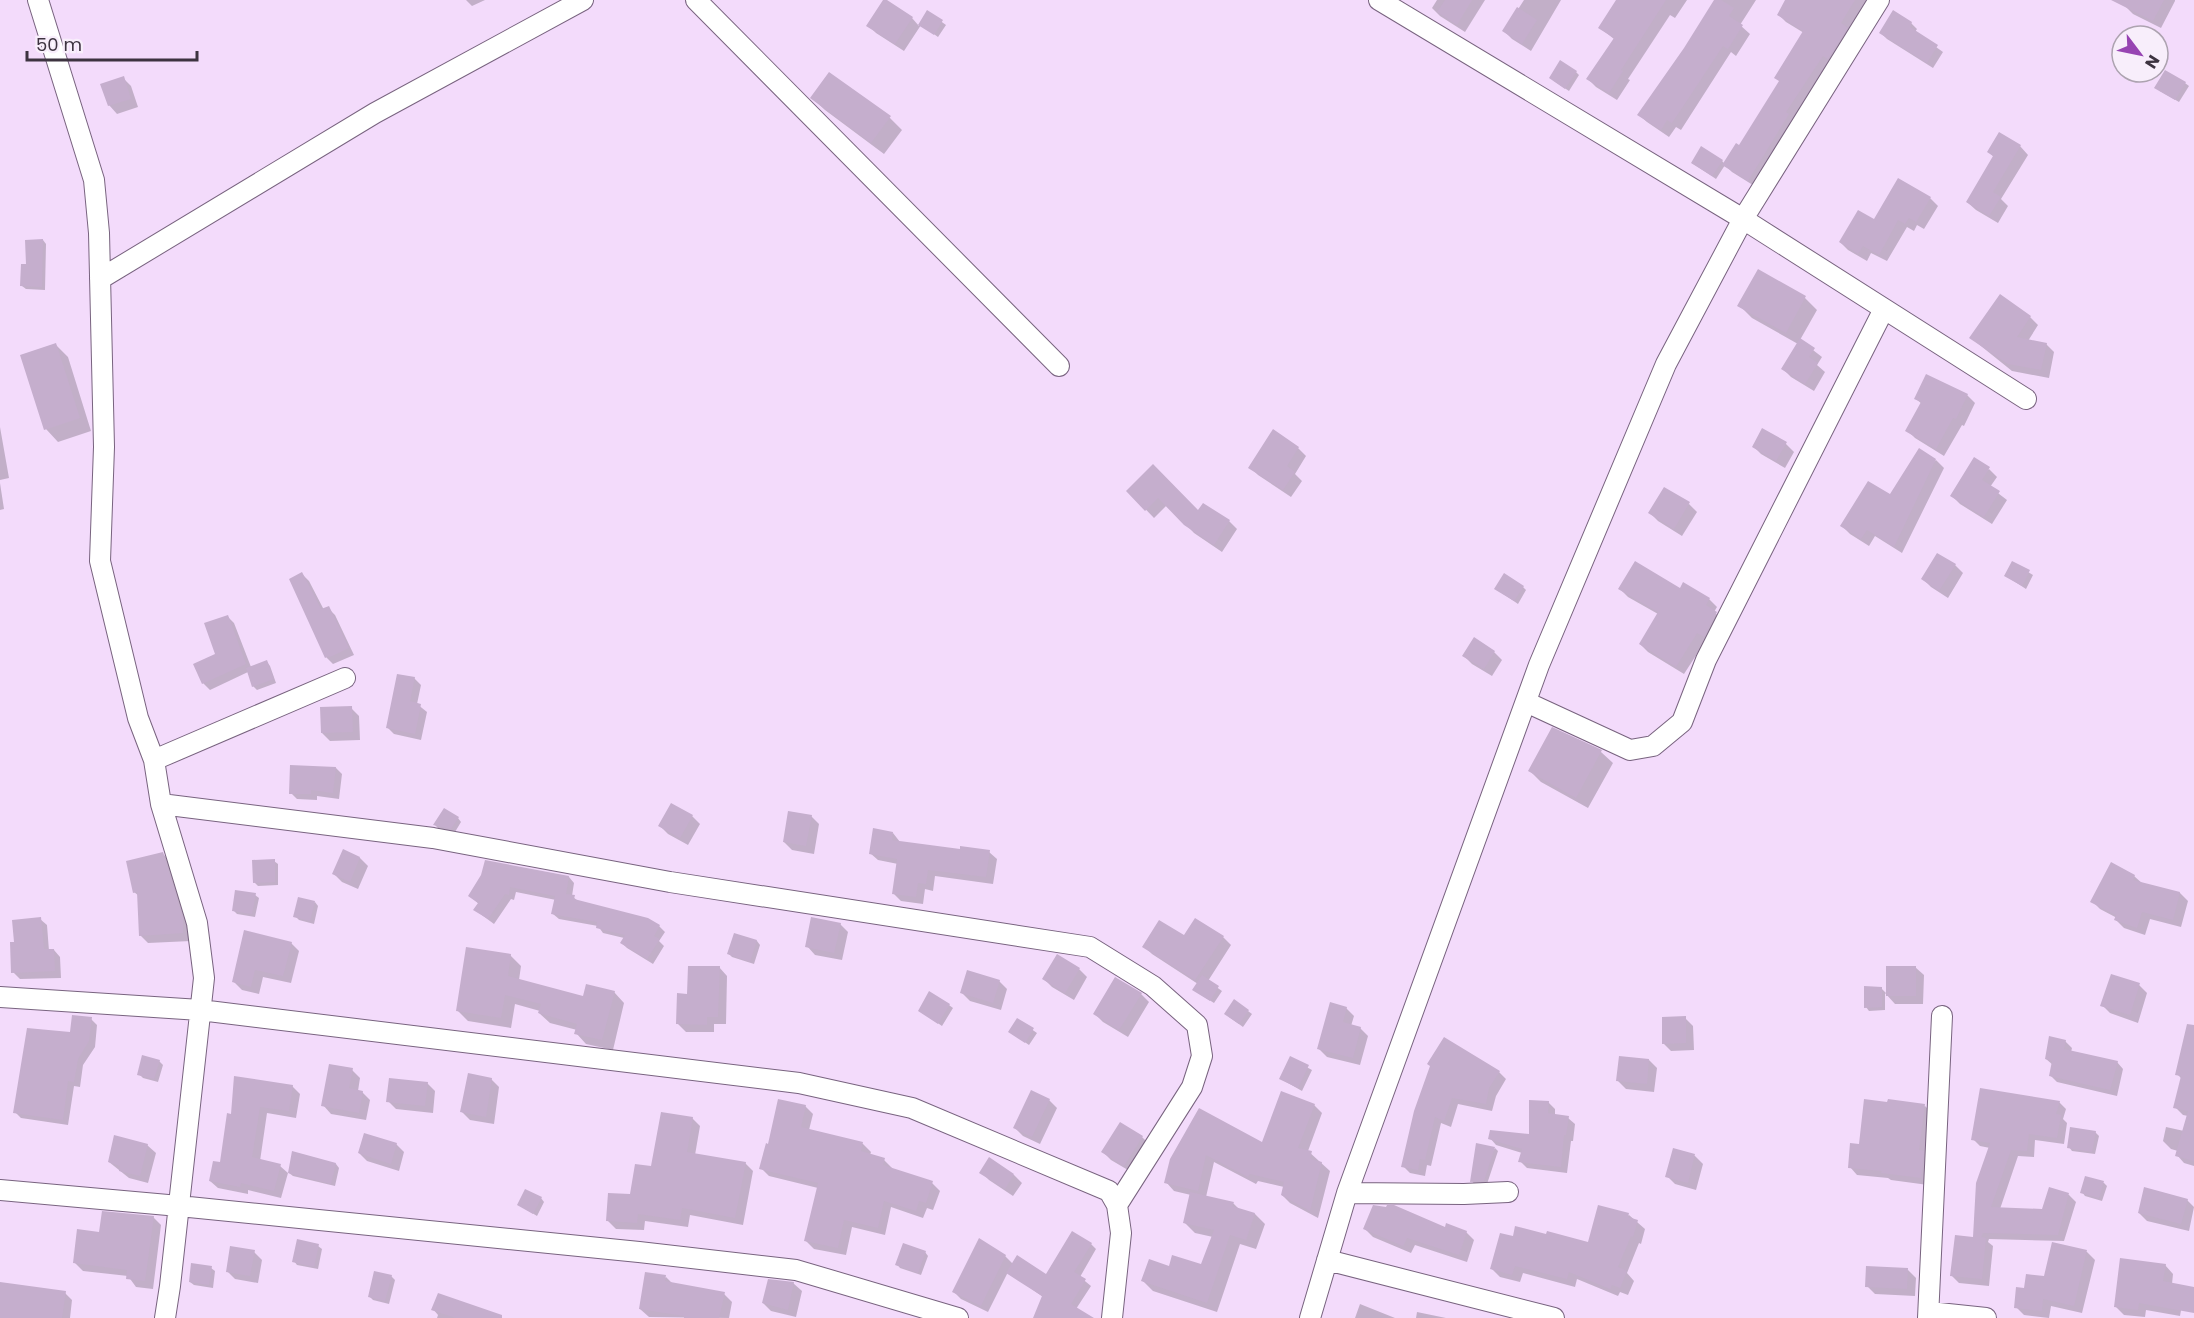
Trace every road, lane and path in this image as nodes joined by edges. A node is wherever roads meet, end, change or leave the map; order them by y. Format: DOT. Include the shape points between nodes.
graph roads {
  1 [pos="38,0"];
  2 [pos="583,0"];
  3 [pos="696,0"];
  4 [pos="1379,0"];
  5 [pos="1879,0"];
  6 [pos="1743,219"];
  7 [pos="100,279"];
  8 [pos="1884,309"];
  9 [pos="1059,366"];
  10 [pos="2026,399"];
  11 [pos="345,678"];
  12 [pos="1526,702"];
  13 [pos="154,760"];
  14 [pos="161,804"];
  15 [pos="0,997"];
  16 [pos="200,1010"];
  17 [pos="1942,1016"];
  18 [pos="0,1190"];
  19 [pos="1508,1192"];
  20 [pos="1347,1193"];
  21 [pos="1117,1205"];
  22 [pos="179,1206"];
  23 [pos="1327,1260"];
  24 [pos="1928,1315"];
  25 [pos="165,1318"];
  26 [pos="958,1318"];
  27 [pos="1112,1318"];
  28 [pos="1310,1318"];
  29 [pos="1554,1318"];
  30 [pos="1986,1318"];
  1 -- 7 [label="street" via="94,180"];
  2 -- 7 [label="street" via="375,113"];
  3 -- 9 [label="street"];
  4 -- 6 [label="street"];
  5 -- 6 [label="street"];
  6 -- 8 [label="street"];
  6 -- 12 [label="street" via="1666,364"];
  7 -- 13 [label="street" via="104,447 100,561 138,718"];
  8 -- 10 [label="street"];
  8 -- 12 [label="street" via="1706,660 1682,722 1653,746 1630,750"];
  11 -- 13 [label="street"];
  12 -- 20 [label="street"];
  13 -- 14 [label="street"];
  14 -- 16 [label="street" via="197,923 204,978"];
  14 -- 21 [label="street" via="433,838 670,882 1090,947 1153,986 1197,1025 1202,1056 1192,1087"];
  15 -- 16 [label="street"];
  16 -- 21 [label="street" via="799,1083 912,1108 1109,1191"];
  16 -- 22 [label="street"];
  17 -- 24 [label="street"];
  18 -- 22 [label="street"];
  19 -- 20 [label="street"];
  20 -- 23 [label="street"];
  21 -- 27 [label="street" via="1121,1233"];
  22 -- 25 [label="street"];
  22 -- 26 [label="street" via="796,1270"];
  23 -- 28 [label="street"];
  23 -- 29 [label="street"];
  24 -- 30 [label="street"];
}
